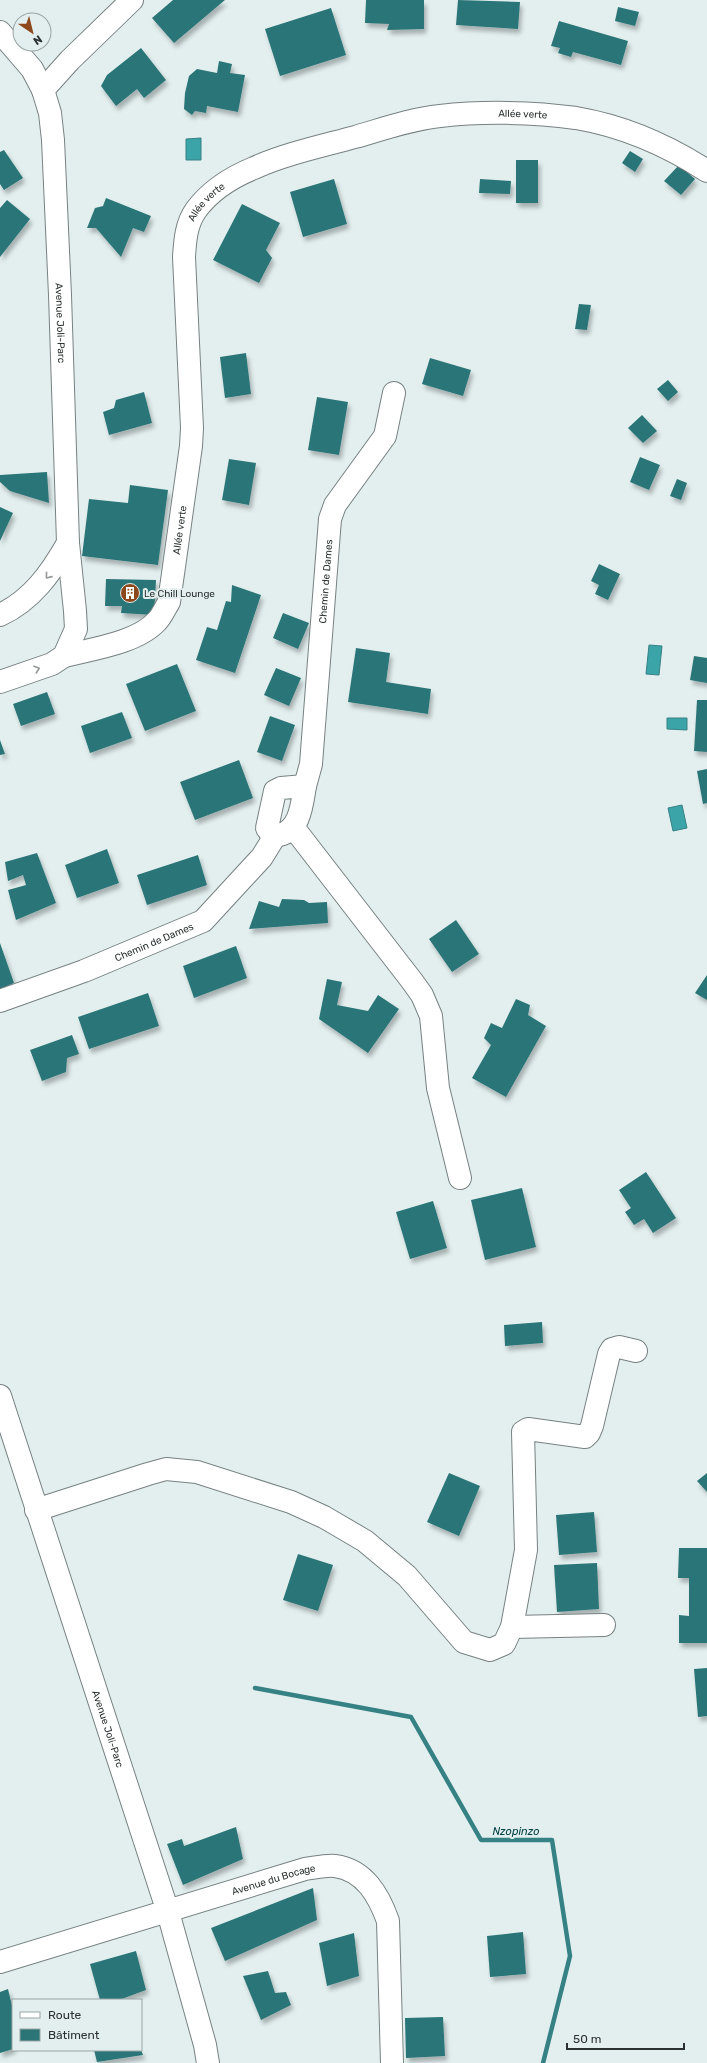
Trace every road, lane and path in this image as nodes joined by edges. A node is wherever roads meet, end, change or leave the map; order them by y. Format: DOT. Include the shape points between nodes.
graph roads {
  1 [pos="132,0"];
  2 [pos="0,32"];
  3 [pos="43,90"];
  4 [pos="707,171"];
  5 [pos="394,394"];
  6 [pos="68,543"];
  7 [pos="3,610"];
  8 [pos="64,656"];
  9 [pos="0,682"];
  10 [pos="306,786"];
  11 [pos="284,832"];
  12 [pos="0,1001"];
  13 [pos="460,1178"];
  14 [pos="636,1351"];
  15 [pos="0,1396"];
  16 [pos="36,1510"];
  17 [pos="604,1625"];
  18 [pos="512,1627"];
  19 [pos="168,1912"];
  20 [pos="0,1962"];
  21 [pos="208,2063"];
  22 [pos="392,2063"];
  1 -- 3 [label="street"];
  2 -- 3 [label="street, Avenue Joli-Parc" via="32,69"];
  3 -- 6 [label="street, Avenue Joli-Parc" via="50,113 53,140"];
  4 -- 8 [label="street, Allée verte" via="661,145 610,126 575,118 477,113 416,120 324,145 255,167 218,188 195,211 186,238 184,257 192,440 169,602 157,621 138,634 117,643"];
  5 -- 10 [label="street, Chemin de Dames" via="385,436 335,505 330,519 311,764"];
  6 -- 7 [label="street, one-way" via="54,569 41,585"];
  6 -- 8 [label="street, Avenue Joli-Parc" via="76,629"];
  9 -- 8 [label="street, Allée verte, one-way" via="52,664"];
  10 -- 11 [label="street, Chemin de Dames" via="301,811"];
  10 -- 11 [label="street" via="281,788 275,791 267,828 270,833"];
  11 -- 12 [label="street, Chemin de Dames" via="203,922 84,971"];
  11 -- 13 [label="street" via="412,981 427,1005 431,1016 438,1088"];
  14 -- 18 [label="street" via="619,1347 612,1349 592,1426 585,1436 528,1429 523,1432 527,1538"];
  15 -- 16 [label="street, Avenue Joli-Parc"];
  16 -- 18 [label="street" via="166,1469 197,1472 291,1502 324,1517 365,1541 407,1576 464,1642 490,1650 504,1644"];
  16 -- 19 [label="street, Avenue Joli-Parc"];
  17 -- 18 [label="street"];
  19 -- 20 [label="street, Avenue du Bocage"];
  19 -- 21 [label="street, Avenue Joli-Parc"];
  19 -- 22 [label="street, Avenue du Bocage" via="305,1869 336,1866 356,1874 369,1884 381,1902 388,1921"];
}
